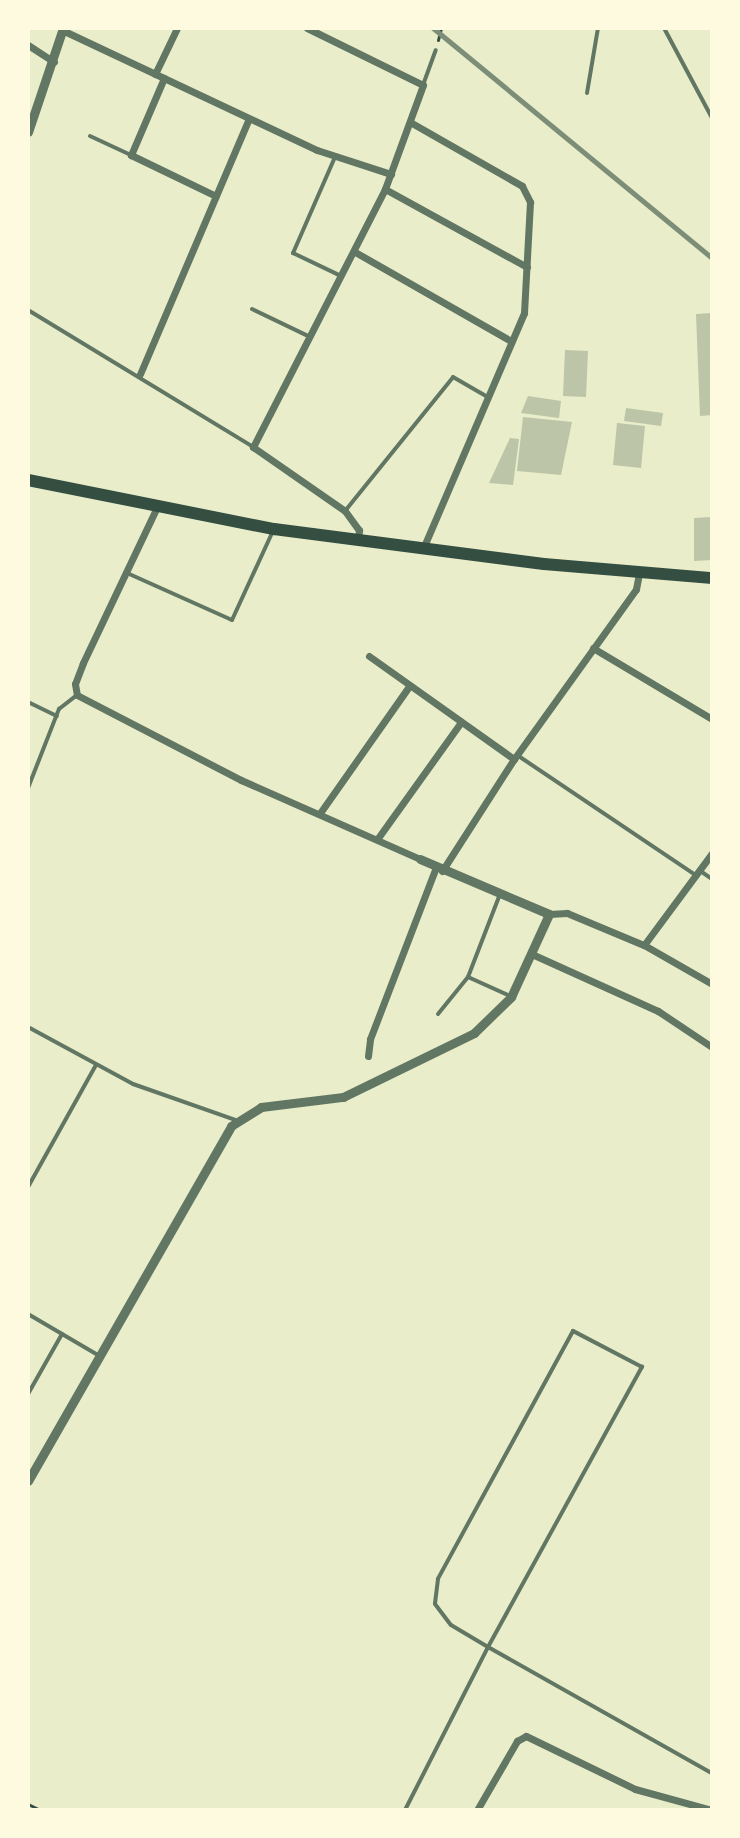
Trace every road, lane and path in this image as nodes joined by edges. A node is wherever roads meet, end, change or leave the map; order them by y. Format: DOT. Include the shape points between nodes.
graph roads {
  1 [pos="177,28"];
  2 [pos="307,28"];
  3 [pos="441,28"];
  4 [pos="598,28"];
  5 [pos="664,28"];
  6 [pos="62,29"];
  7 [pos="28,45"];
  8 [pos="436,50"];
  9 [pos="54,62"];
  10 [pos="155,74"];
  11 [pos="164,78"];
  12 [pos="423,85"];
  13 [pos="587,93"];
  14 [pos="712,118"];
  15 [pos="249,119"];
  16 [pos="410,122"];
  17 [pos="28,132"];
  18 [pos="90,136"];
  19 [pos="131,155"];
  20 [pos="335,157"];
  21 [pos="391,174"];
  22 [pos="385,189"];
  23 [pos="216,196"];
  24 [pos="355,252"];
  25 [pos="527,267"];
  26 [pos="342,277"];
  27 [pos="252,309"];
  28 [pos="28,310"];
  29 [pos="310,337"];
  30 [pos="511,341"];
  31 [pos="140,374"];
  32 [pos="486,396"];
  33 [pos="253,447"];
  34 [pos="28,480"];
  35 [pos="157,507"];
  36 [pos="345,511"];
  37 [pos="274,529"];
  38 [pos="358,540"];
  39 [pos="423,549"];
  40 [pos="126,573"];
  41 [pos="639,574"];
  42 [pos="712,578"];
  43 [pos="593,648"];
  44 [pos="369,656"];
  45 [pos="410,685"];
  46 [pos="77,695"];
  47 [pos="28,702"];
  48 [pos="57,716"];
  49 [pos="712,719"];
  50 [pos="461,722"];
  51 [pos="515,757"];
  52 [pos="28,788"];
  53 [pos="320,813"];
  54 [pos="378,838"];
  55 [pos="712,853"];
  56 [pos="420,859"];
  57 [pos="439,869"];
  58 [pos="697,873"];
  59 [pos="712,879"];
  60 [pos="500,894"];
  61 [pos="549,914"];
  62 [pos="644,945"];
  63 [pos="534,955"];
  64 [pos="468,977"];
  65 [pos="710,978"];
  66 [pos="511,997"];
  67 [pos="438,1014"];
  68 [pos="28,1027"];
  69 [pos="712,1047"];
  70 [pos="368,1056"];
  71 [pos="96,1065"];
  72 [pos="238,1121"];
  73 [pos="28,1187"];
  74 [pos="28,1314"];
  75 [pos="62,1334"];
  76 [pos="99,1355"];
  77 [pos="28,1394"];
  78 [pos="28,1481"];
  79 [pos="488,1647"];
  80 [pos="712,1773"];
  81 [pos="28,1804"];
  82 [pos="40,1810"];
  83 [pos="405,1810"];
  84 [pos="477,1810"];
  85 [pos="712,1810"];
  1 -- 10 [label="street"];
  2 -- 12 [label="street"];
  3 -- 8 [label="path"];
  4 -- 13 [label="lane"];
  5 -- 14 [label="lane"];
  6 -- 9 [label="street"];
  6 -- 10 [label="street"];
  7 -- 9 [label="street"];
  8 -- 12 [label="lane"];
  9 -- 17 [label="street"];
  10 -- 11 [label="street"];
  11 -- 15 [label="street"];
  11 -- 19 [label="street"];
  12 -- 16 [label="street"];
  15 -- 20 [label="street"];
  15 -- 23 [label="street"];
  16 -- 21 [label="street"];
  16 -- 25 [label="street" via="529,192"];
  18 -- 19 [label="lane"];
  19 -- 23 [label="street"];
  20 -- 21 [label="street"];
  20 -- 26 [label="lane" via="293,253"];
  21 -- 22 [label="street"];
  22 -- 24 [label="street"];
  22 -- 25 [label="street"];
  23 -- 31 [label="street"];
  24 -- 26 [label="street"];
  24 -- 30 [label="street"];
  25 -- 30 [label="street" via="524,313"];
  26 -- 29 [label="street"];
  27 -- 29 [label="lane"];
  28 -- 31 [label="lane"];
  29 -- 33 [label="street"];
  30 -- 32 [label="street"];
  31 -- 33 [label="lane"];
  32 -- 36 [label="lane" via="453,377"];
  32 -- 39 [label="street"];
  33 -- 36 [label="street"];
  34 -- 35 [label="main road"];
  35 -- 37 [label="main road"];
  35 -- 40 [label="street"];
  36 -- 38 [label="street" via="359,530"];
  37 -- 38 [label="main road"];
  37 -- 40 [label="lane" via="232,620"];
  38 -- 39 [label="main road"];
  39 -- 41 [label="main road"];
  40 -- 46 [label="street" via="75,684"];
  41 -- 42 [label="main road"];
  41 -- 43 [label="street" via="636,589"];
  43 -- 49 [label="street"];
  43 -- 51 [label="street"];
  44 -- 45 [label="street"];
  45 -- 50 [label="street"];
  45 -- 53 [label="street"];
  46 -- 48 [label="lane"];
  46 -- 53 [label="street" via="241,780"];
  47 -- 48 [label="lane"];
  48 -- 52 [label="lane"];
  50 -- 51 [label="street"];
  50 -- 54 [label="street"];
  51 -- 57 [label="street"];
  51 -- 58 [label="lane"];
  53 -- 54 [label="street"];
  54 -- 56 [label="street"];
  55 -- 58 [label="street"];
  56 -- 57 [label="street"];
  57 -- 60 [label="street"];
  57 -- 70 [label="street" via="370,1039"];
  58 -- 59 [label="lane"];
  58 -- 62 [label="street"];
  60 -- 61 [label="street"];
  60 -- 64 [label="lane"];
  61 -- 62 [label="street" via="567,913"];
  61 -- 63 [label="street"];
  62 -- 65 [label="street"];
  63 -- 66 [label="street"];
  63 -- 69 [label="street" via="658,1011"];
  64 -- 66 [label="lane"];
  64 -- 67 [label="lane"];
  66 -- 72 [label="street" via="486,1026 355,1091 331,1100 272,1104"];
  68 -- 71 [label="lane"];
  71 -- 72 [label="lane"];
  71 -- 73 [label="lane"];
  72 -- 76 [label="street" via="221,1137"];
  74 -- 75 [label="lane"];
  75 -- 76 [label="lane"];
  75 -- 77 [label="lane"];
  76 -- 78 [label="street"];
  79 -- 79 [label="lane" via="642,1367 573,1331 434,1592 439,1615"];
  79 -- 80 [label="lane"];
  79 -- 83 [label="lane"];
  81 -- 82 [label="path"];
  84 -- 85 [label="street" via="517,1741 526,1736 635,1789"];
}
